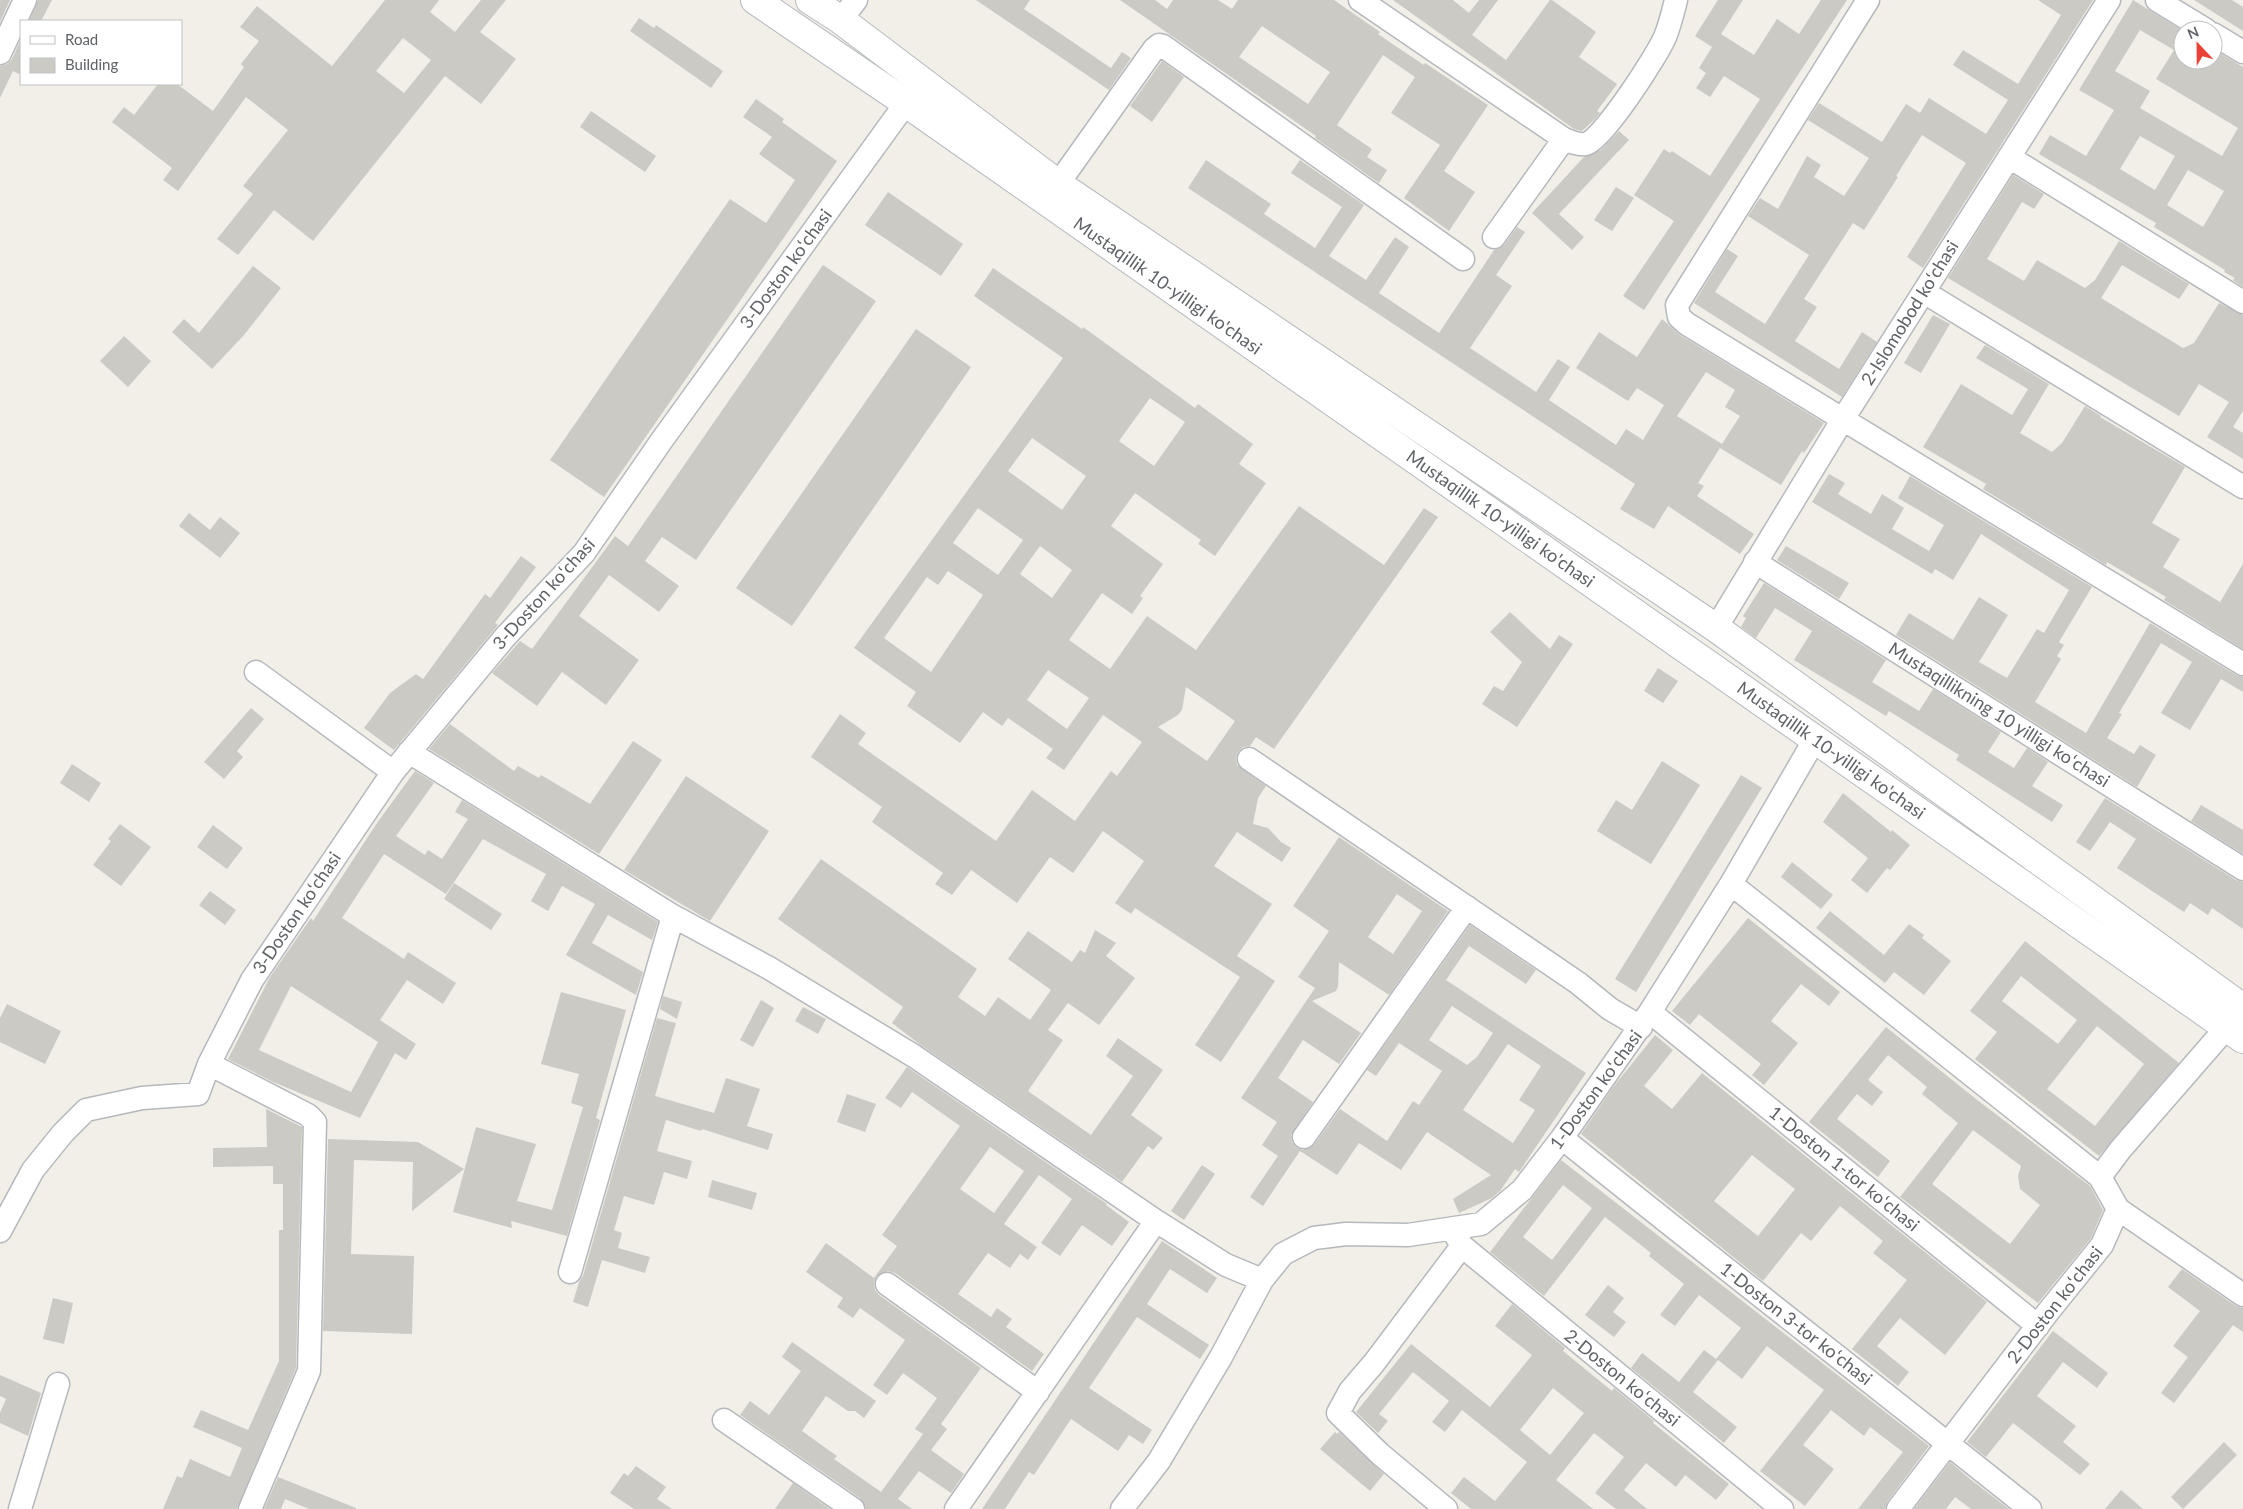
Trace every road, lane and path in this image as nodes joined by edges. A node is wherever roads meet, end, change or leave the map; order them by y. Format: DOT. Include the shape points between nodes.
graph roads {
  1 [pos="25,0"];
  2 [pos="755,0"];
  3 [pos="810,0"];
  4 [pos="1360,0"];
  5 [pos="1676,0"];
  6 [pos="1868,0"];
  7 [pos="2109,0"];
  8 [pos="2157,0"];
  9 [pos="848,10"];
  10 [pos="2190,20"];
  11 [pos="2223,40"];
  12 [pos="2243,52"];
  13 [pos="0,53"];
  14 [pos="906,103"];
  15 [pos="1564,139"];
  16 [pos="2009,157"];
  17 [pos="1058,184"];
  18 [pos="1494,237"];
  19 [pos="1463,258"];
  20 [pos="1924,292"];
  21 [pos="2243,302"];
  22 [pos="1843,419"];
  23 [pos="2243,487"];
  24 [pos="1755,562"];
  25 [pos="1716,628"];
  26 [pos="2243,664"];
  27 [pos="256,672"];
  28 [pos="1815,738"];
  29 [pos="409,752"];
  30 [pos="1249,759"];
  31 [pos="393,772"];
  32 [pos="2243,869"];
  33 [pos="1731,884"];
  34 [pos="1467,906"];
  35 [pos="673,916"];
  36 [pos="1645,1020"];
  37 [pos="2239,1023"];
  38 [pos="209,1064"];
  39 [pos="1304,1137"];
  40 [pos="1562,1138"];
  41 [pos="2100,1177"];
  42 [pos="2118,1209"];
  43 [pos="1156,1221"];
  44 [pos="0,1232"];
  45 [pos="1457,1238"];
  46 [pos="570,1272"];
  47 [pos="1262,1280"];
  48 [pos="887,1284"];
  49 [pos="2243,1295"];
  50 [pos="2038,1326"];
  51 [pos="58,1384"];
  52 [pos="1038,1392"];
  53 [pos="724,1420"];
  54 [pos="1949,1444"];
  55 [pos="20,1509"];
  56 [pos="250,1509"];
  57 [pos="853,1509"];
  58 [pos="956,1509"];
  59 [pos="1122,1509"];
  60 [pos="1446,1509"];
  61 [pos="1782,1509"];
  62 [pos="1898,1509"];
  63 [pos="2030,1509"];
  1 -- 13 [label="street"];
  2 -- 14 [label="main road, Mustaqillik 10-yilligi ko'chasi"];
  3 -- 9 [label="main road, Mustaqillik 10-yilligi ko'chasi"];
  4 -- 15 [label="street"];
  5 -- 15 [label="street" via="1665,38 1611,122 1587,144 1575,144"];
  6 -- 22 [label="street" via="1677,305 1679,317 1687,324"];
  7 -- 16 [label="street, 2-Islomobod koʻchasi"];
  8 -- 10 [label="street"];
  9 -- 17 [label="main road, Mustaqillik 10-yilligi ko'chasi"];
  11 -- 12 [label="street"];
  14 -- 28 [label="main road, Mustaqillik 10-yilligi ko'chasi"];
  14 -- 29 [label="street, 3-Doston koʻchasi" via="584,553 505,637"];
  15 -- 18 [label="street"];
  16 -- 20 [label="street, 2-Islomobod koʻchasi"];
  16 -- 21 [label="street"];
  17 -- 19 [label="street" via="1154,49 1163,46"];
  17 -- 25 [label="main road, Mustaqillik 10-yilligi ko'chasi"];
  20 -- 22 [label="street, 2-Islomobod koʻchasi"];
  20 -- 23 [label="street"];
  22 -- 24 [label="street, 2-Islomobod koʻchasi"];
  22 -- 26 [label="street"];
  24 -- 25 [label="street, 2-Islomobod koʻchasi"];
  24 -- 32 [label="street, Mustaqillikning 10 yilligi koʻchasi"];
  25 -- 37 [label="main road, Mustaqillik 10-yilligi ko'chasi"];
  27 -- 31 [label="street"];
  28 -- 33 [label="street, 1-Doston koʻchasi"];
  28 -- 37 [label="main road, Mustaqillik 10-yilligi ko'chasi"];
  29 -- 31 [label="street, 3-Doston koʻchasi"];
  29 -- 35 [label="street"];
  30 -- 34 [label="street, 1-Doston 1-tor koʻchasi"];
  31 -- 38 [label="street, 3-Doston koʻchasi" via="252,980"];
  33 -- 36 [label="street, 1-Doston koʻchasi"];
  33 -- 41 [label="street"];
  34 -- 36 [label="street, 1-Doston 1-tor koʻchasi" via="1610,1009"];
  34 -- 39 [label="street"];
  35 -- 43 [label="street" via="769,968 914,1056"];
  35 -- 46 [label="street"];
  36 -- 40 [label="street, 1-Doston koʻchasi"];
  36 -- 50 [label="street, 1-Doston 1-tor koʻchasi"];
  37 -- 41 [label="street" via="2120,1150"];
  38 -- 44 [label="street, 3-Doston koʻchasi" via="198,1094 142,1098 86,1110 33,1170"];
  38 -- 56 [label="street" via="308,1115 315,1122 309,1371"];
  40 -- 45 [label="street, 1-Doston koʻchasi" via="1522,1190 1481,1224"];
  40 -- 54 [label="street, 1-Doston 3-tor koʻchasi"];
  41 -- 42 [label="street"];
  42 -- 49 [label="street"];
  42 -- 50 [label="street, 2-Doston koʻchasi" via="2102,1245"];
  43 -- 47 [label="street" via="1226,1265"];
  43 -- 52 [label="street"];
  45 -- 47 [label="street, 1-Doston koʻchasi" via="1346,1234 1314,1238 1283,1254"];
  45 -- 60 [label="street" via="1338,1413"];
  45 -- 61 [label="street, 2-Doston koʻchasi"];
  47 -- 59 [label="street, 1-Doston koʻchasi" via="1159,1461"];
  48 -- 52 [label="street"];
  50 -- 54 [label="street, 2-Doston koʻchasi"];
  51 -- 55 [label="street"];
  52 -- 58 [label="street"];
  53 -- 57 [label="street"];
  54 -- 62 [label="street, 2-Doston koʻchasi"];
  54 -- 63 [label="street, 1-Doston 3-tor koʻchasi"];
}
